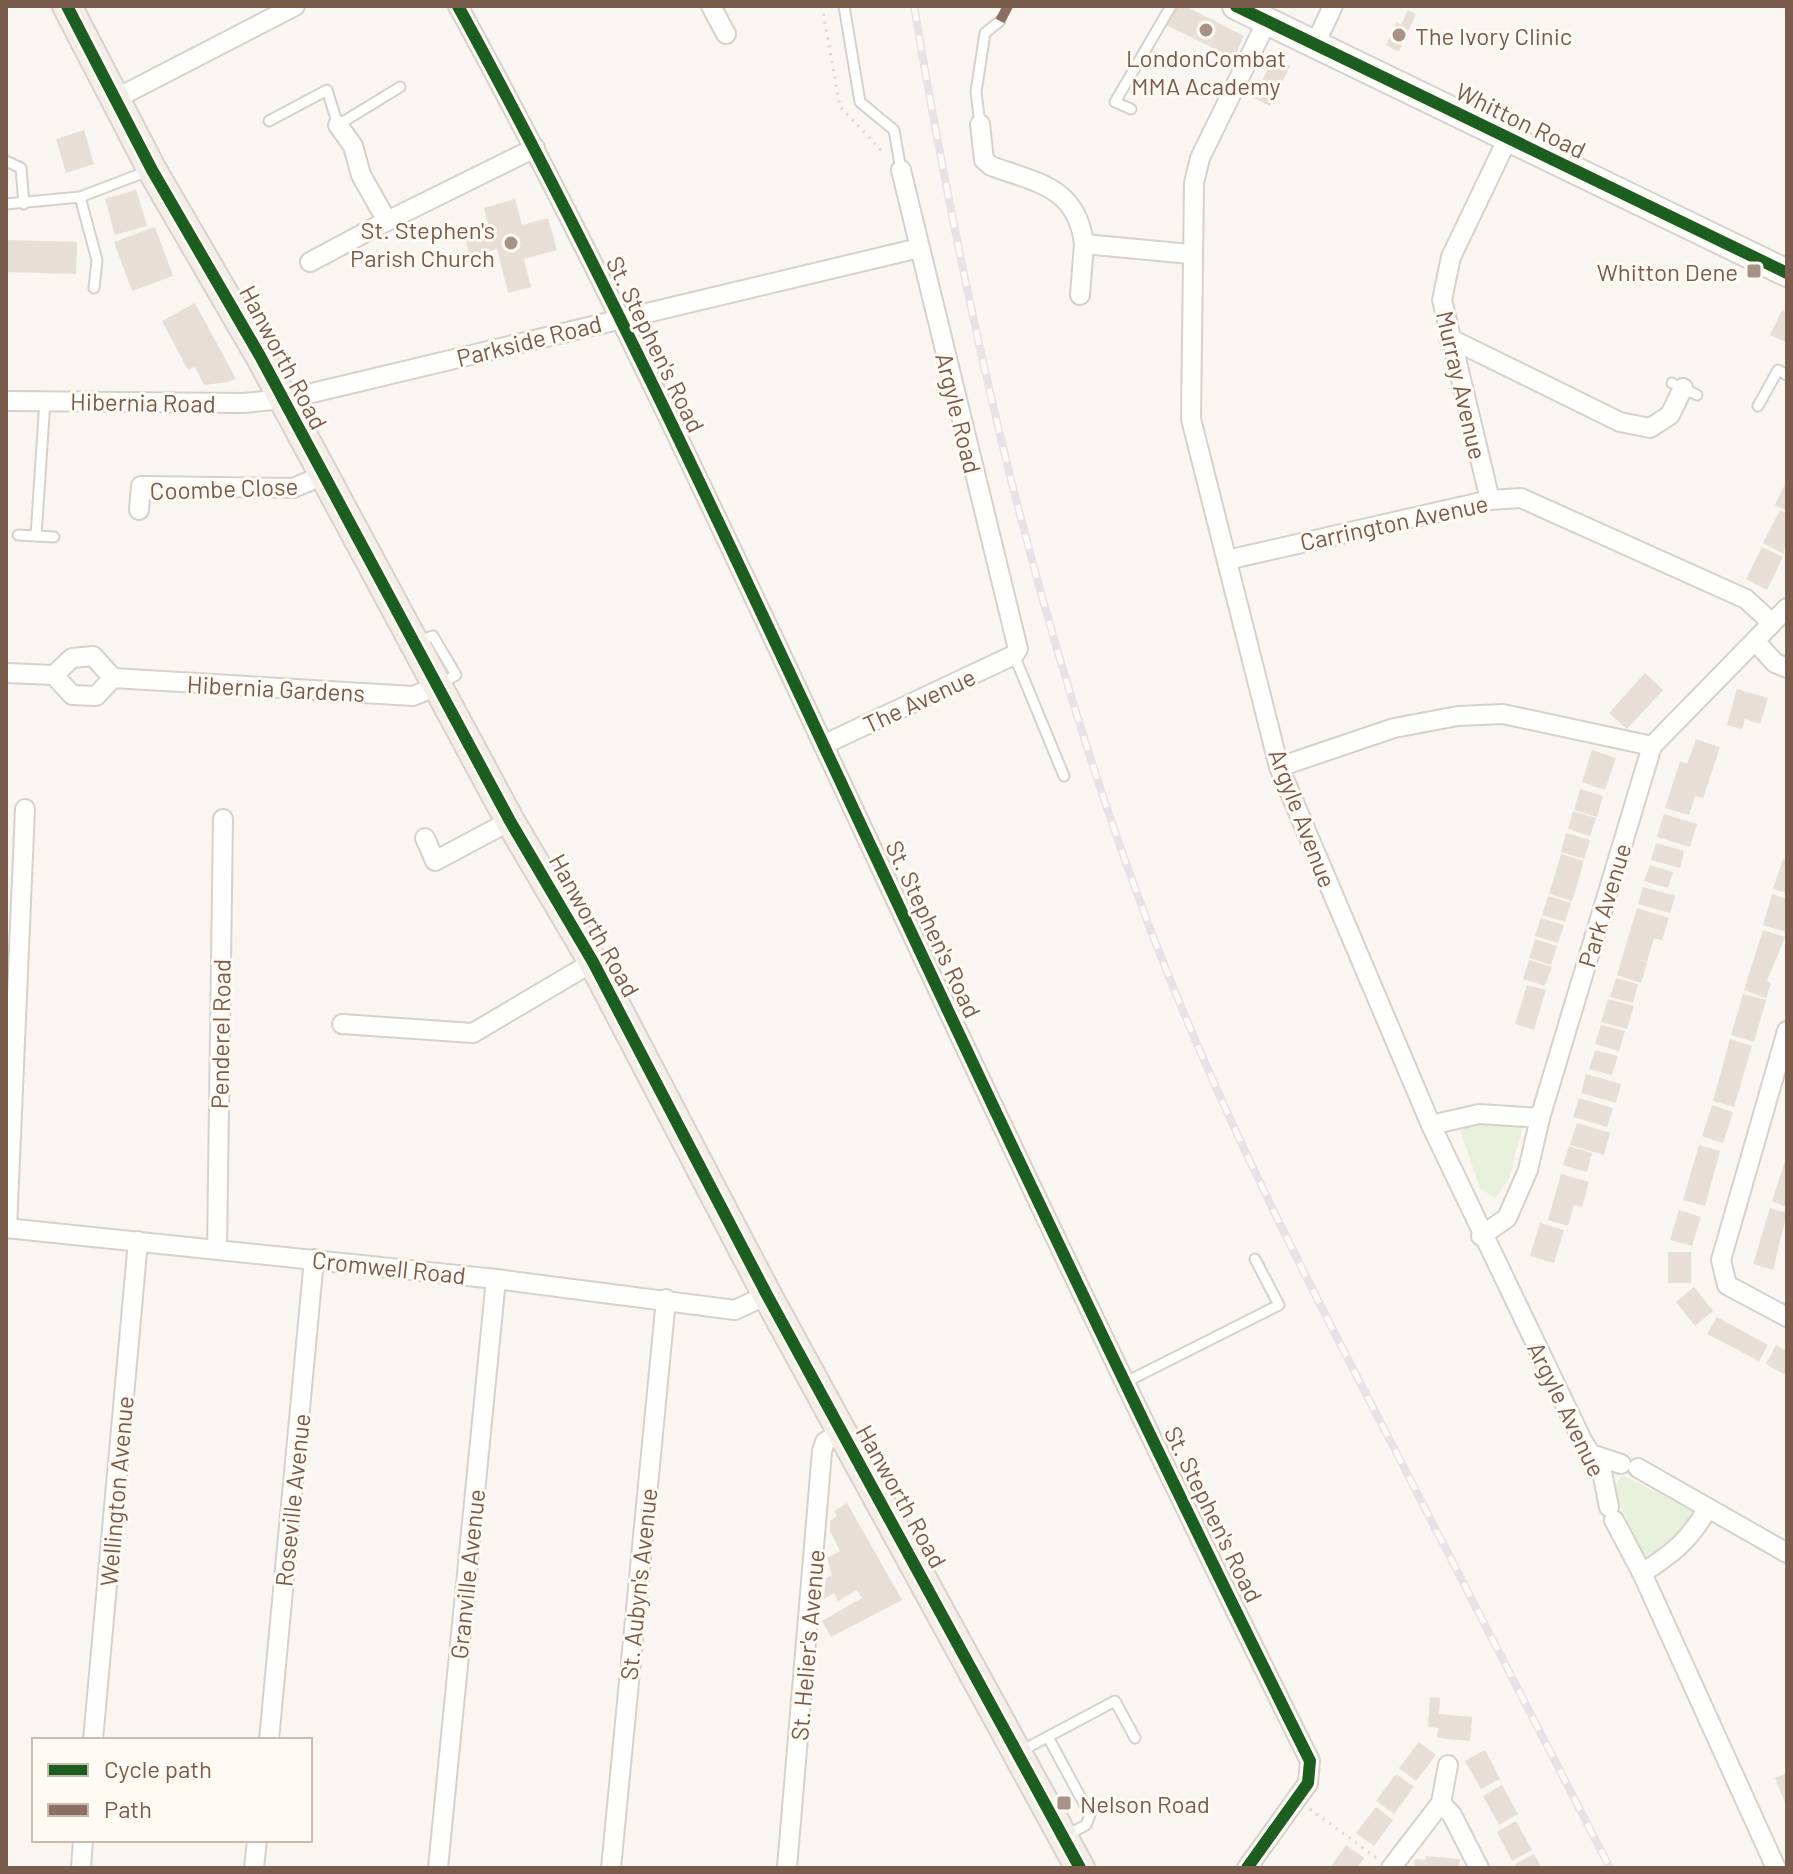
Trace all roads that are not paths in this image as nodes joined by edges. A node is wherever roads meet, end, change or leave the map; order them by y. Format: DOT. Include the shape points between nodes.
graph roads {
  1 [pos="295,6"];
  2 [pos="458,6"];
  3 [pos="711,6"];
  4 [pos="844,6"];
  5 [pos="1171,6"];
  6 [pos="1236,6"];
  7 [pos="1333,6"];
  8 [pos="72,10"];
  9 [pos="1000,21"];
  10 [pos="1267,21"];
  11 [pos="726,34"];
  12 [pos="1315,44"];
  13 [pos="400,87"];
  14 [pos="115,99"];
  15 [pos="1131,109"];
  16 [pos="269,121"];
  17 [pos="980,124"];
  18 [pos="338,125"];
  19 [pos="1508,138"];
  20 [pos="535,148"];
  21 [pos="6,161"];
  22 [pos="152,170"];
  23 [pos="901,170"];
  24 [pos="80,197"];
  25 [pos="6,204"];
  26 [pos="24,204"];
  27 [pos="387,221"];
  28 [pos="1084,244"];
  29 [pos="919,248"];
  30 [pos="1190,254"];
  31 [pos="310,262"];
  32 [pos="1787,273"];
  33 [pos="94,288"];
  34 [pos="1080,295"];
  35 [pos="620,318"];
  36 [pos="1449,338"];
  37 [pos="1787,375"];
  38 [pos="1684,389"];
  39 [pos="280,398"];
  40 [pos="45,400"];
  41 [pos="6,401"];
  42 [pos="1758,406"];
  43 [pos="324,475"];
  44 [pos="1490,500"];
  45 [pos="139,510"];
  46 [pos="18,535"];
  47 [pos="36,536"];
  48 [pos="54,537"];
  49 [pos="1227,560"];
  50 [pos="1787,608"];
  51 [pos="1772,623"];
  52 [pos="1755,641"];
  53 [pos="1014,655"];
  54 [pos="1787,668"];
  55 [pos="6,673"];
  56 [pos="54,675"];
  57 [pos="113,678"];
  58 [pos="438,686"];
  59 [pos="823,745"];
  60 [pos="1652,746"];
  61 [pos="1279,767"];
  62 [pos="1064,776"];
  63 [pos="25,809"];
  64 [pos="223,819"];
  65 [pos="510,821"];
  66 [pos="425,838"];
  67 [pos="593,962"];
  68 [pos="342,1024"];
  69 [pos="1787,1031"];
  70 [pos="1540,1118"];
  71 [pos="1431,1125"];
  72 [pos="6,1228"];
  73 [pos="1481,1236"];
  74 [pos="138,1241"];
  75 [pos="217,1249"];
  76 [pos="314,1259"];
  77 [pos="1255,1259"];
  78 [pos="496,1279"];
  79 [pos="767,1295"];
  80 [pos="666,1299"];
  81 [pos="1787,1317"];
  82 [pos="1126,1382"];
  83 [pos="842,1431"];
  84 [pos="1594,1455"];
  85 [pos="1707,1509"];
  86 [pos="1787,1553"];
  87 [pos="1642,1573"];
  88 [pos="1048,1737"];
  89 [pos="93,1738"];
  90 [pos="269,1738"];
  91 [pos="1135,1738"];
  92 [pos="1017,1753"];
  93 [pos="1448,1765"];
  94 [pos="1441,1803"];
  95 [pos="1063,1838"];
  96 [pos="83,1842"];
  97 [pos="257,1842"];
  98 [pos="1385,1864"];
  99 [pos="81,1868"];
  100 [pos="254,1868"];
  101 [pos="438,1868"];
  102 [pos="611,1868"];
  103 [pos="787,1868"];
  104 [pos="1080,1868"];
  105 [pos="1247,1868"];
  106 [pos="1479,1868"];
  107 [pos="1776,1868"];
  1 -- 14 [label="street"];
  2 -- 20 [label="street, St. Stephen's Road"];
  3 -- 11 [label="street"];
  4 -- 23 [label="lane" via="860,102 894,130"];
  5 -- 15 [label="lane" via="1115,102"];
  6 -- 10 [label="main road, Whitton Road"];
  7 -- 12 [label="street"];
  8 -- 14 [label="main road, Hanworth Road"];
  9 -- 17 [label="lane" via="985,33 976,92"];
  10 -- 12 [label="main road, Whitton Road"];
  10 -- 30 [label="street, Argyle Avenue" via="1200,158"];
  12 -- 19 [label="main road, Whitton Road"];
  13 -- 18 [label="lane"];
  14 -- 22 [label="main road, Hanworth Road"];
  16 -- 18 [label="lane" via="327,90"];
  17 -- 28 [label="street" via="984,160 1067,198"];
  18 -- 27 [label="street"];
  19 -- 32 [label="main road, Whitton Road"];
  19 -- 36 [label="street, Murray Avenue" via="1451,257 1442,300"];
  20 -- 27 [label="street"];
  20 -- 35 [label="street, St. Stephen's Road"];
  21 -- 26 [label="lane" via="21,168"];
  22 -- 24 [label="lane"];
  22 -- 39 [label="main road, Hanworth Road"];
  23 -- 29 [label="street, Argyle Road"];
  24 -- 26 [label="lane"];
  24 -- 33 [label="lane" via="97,260"];
  25 -- 26 [label="lane"];
  27 -- 31 [label="street"];
  28 -- 30 [label="street"];
  28 -- 34 [label="street"];
  29 -- 35 [label="street, Parkside Road"];
  29 -- 53 [label="street, Argyle Road" via="1018,649"];
  30 -- 49 [label="street, Argyle Avenue" via="1191,419"];
  35 -- 39 [label="street, Parkside Road"];
  35 -- 59 [label="street, St. Stephen's Road"];
  36 -- 38 [label="street" via="1620,422 1650,428 1670,415"];
  36 -- 44 [label="street, Murray Avenue"];
  37 -- 42 [label="lane" via="1778,370"];
  39 -- 40 [label="street, Hibernia Road" via="244,403"];
  39 -- 43 [label="main road, Hanworth Road"];
  40 -- 41 [label="street, Hibernia Road"];
  40 -- 47 [label="lane"];
  43 -- 45 [label="street, Coombe Close" via="293,488 141,486"];
  43 -- 58 [label="main road, Hanworth Road"];
  44 -- 49 [label="street, Carrington Avenue"];
  44 -- 51 [label="street, Carrington Avenue" via="1521,498 1746,599"];
  46 -- 47 [label="lane"];
  47 -- 48 [label="lane"];
  49 -- 61 [label="street, Argyle Avenue"];
  50 -- 51 [label="street, Park Avenue"];
  51 -- 52 [label="street, Park Avenue"];
  52 -- 54 [label="street"];
  52 -- 60 [label="street, Park Avenue"];
  53 -- 59 [label="street, The Avenue"];
  53 -- 62 [label="lane"];
  55 -- 56 [label="street"];
  56 -- 57 [label="street" via="72,658 93,656"];
  56 -- 57 [label="street" via="72,695 96,696"];
  57 -- 58 [label="street, Hibernia Gardens" via="413,696"];
  58 -- 65 [label="main road, Hanworth Road"];
  59 -- 82 [label="street, St. Stephen's Road"];
  60 -- 61 [label="street" via="1503,714 1458,716 1394,728"];
  60 -- 70 [label="street, Park Avenue"];
  61 -- 71 [label="street, Argyle Avenue"];
  63 -- 72 [label="street"];
  64 -- 75 [label="street, Penderel Road"];
  65 -- 66 [label="street" via="435,861"];
  65 -- 67 [label="main road, Hanworth Road"];
  67 -- 68 [label="street" via="473,1033"];
  67 -- 79 [label="main road, Hanworth Road"];
  69 -- 81 [label="street" via="1721,1260 1727,1285"];
  70 -- 71 [label="street" via="1479,1114"];
  70 -- 73 [label="street, Park Avenue" via="1528,1170 1507,1218"];
  71 -- 73 [label="street, Argyle Avenue"];
  72 -- 74 [label="street, Cromwell Road"];
  73 -- 84 [label="street, Argyle Avenue"];
  74 -- 75 [label="street, Cromwell Road"];
  74 -- 89 [label="street, Wellington Avenue"];
  75 -- 76 [label="street, Cromwell Road"];
  76 -- 78 [label="street, Cromwell Road"];
  76 -- 90 [label="street, Roseville Avenue"];
  77 -- 82 [label="lane" via="1279,1305"];
  78 -- 80 [label="street, Cromwell Road"];
  78 -- 101 [label="street, Granville Avenue"];
  79 -- 80 [label="street, Cromwell Road" via="735,1310"];
  79 -- 83 [label="main road, Hanworth Road"];
  80 -- 102 [label="street, St. Aubyn's Avenue"];
  82 -- 105 [label="street, St. Stephen's Road" via="1310,1761 1308,1783"];
  83 -- 92 [label="main road, Hanworth Road"];
  83 -- 103 [label="street, St. Helier's Avenue" via="825,1442 822,1451"];
  84 -- 85 [label="street" via="1630,1466"];
  84 -- 87 [label="street, Argyle Avenue" via="1612,1513"];
  85 -- 86 [label="street"];
  85 -- 87 [label="street" via="1694,1533"];
  87 -- 107 [label="street, Argyle Avenue"];
  88 -- 91 [label="lane" via="1115,1701"];
  88 -- 92 [label="lane"];
  88 -- 95 [label="lane" via="1090,1815 1086,1825"];
  92 -- 95 [label="main road, Hanworth Road"];
  93 -- 94 [label="street"];
  94 -- 98 [label="street"];
  94 -- 106 [label="street"];
  95 -- 104 [label="main road, Hanworth Road"];
  96 -- 99 [label="street"];
  97 -- 100 [label="street"];
}
